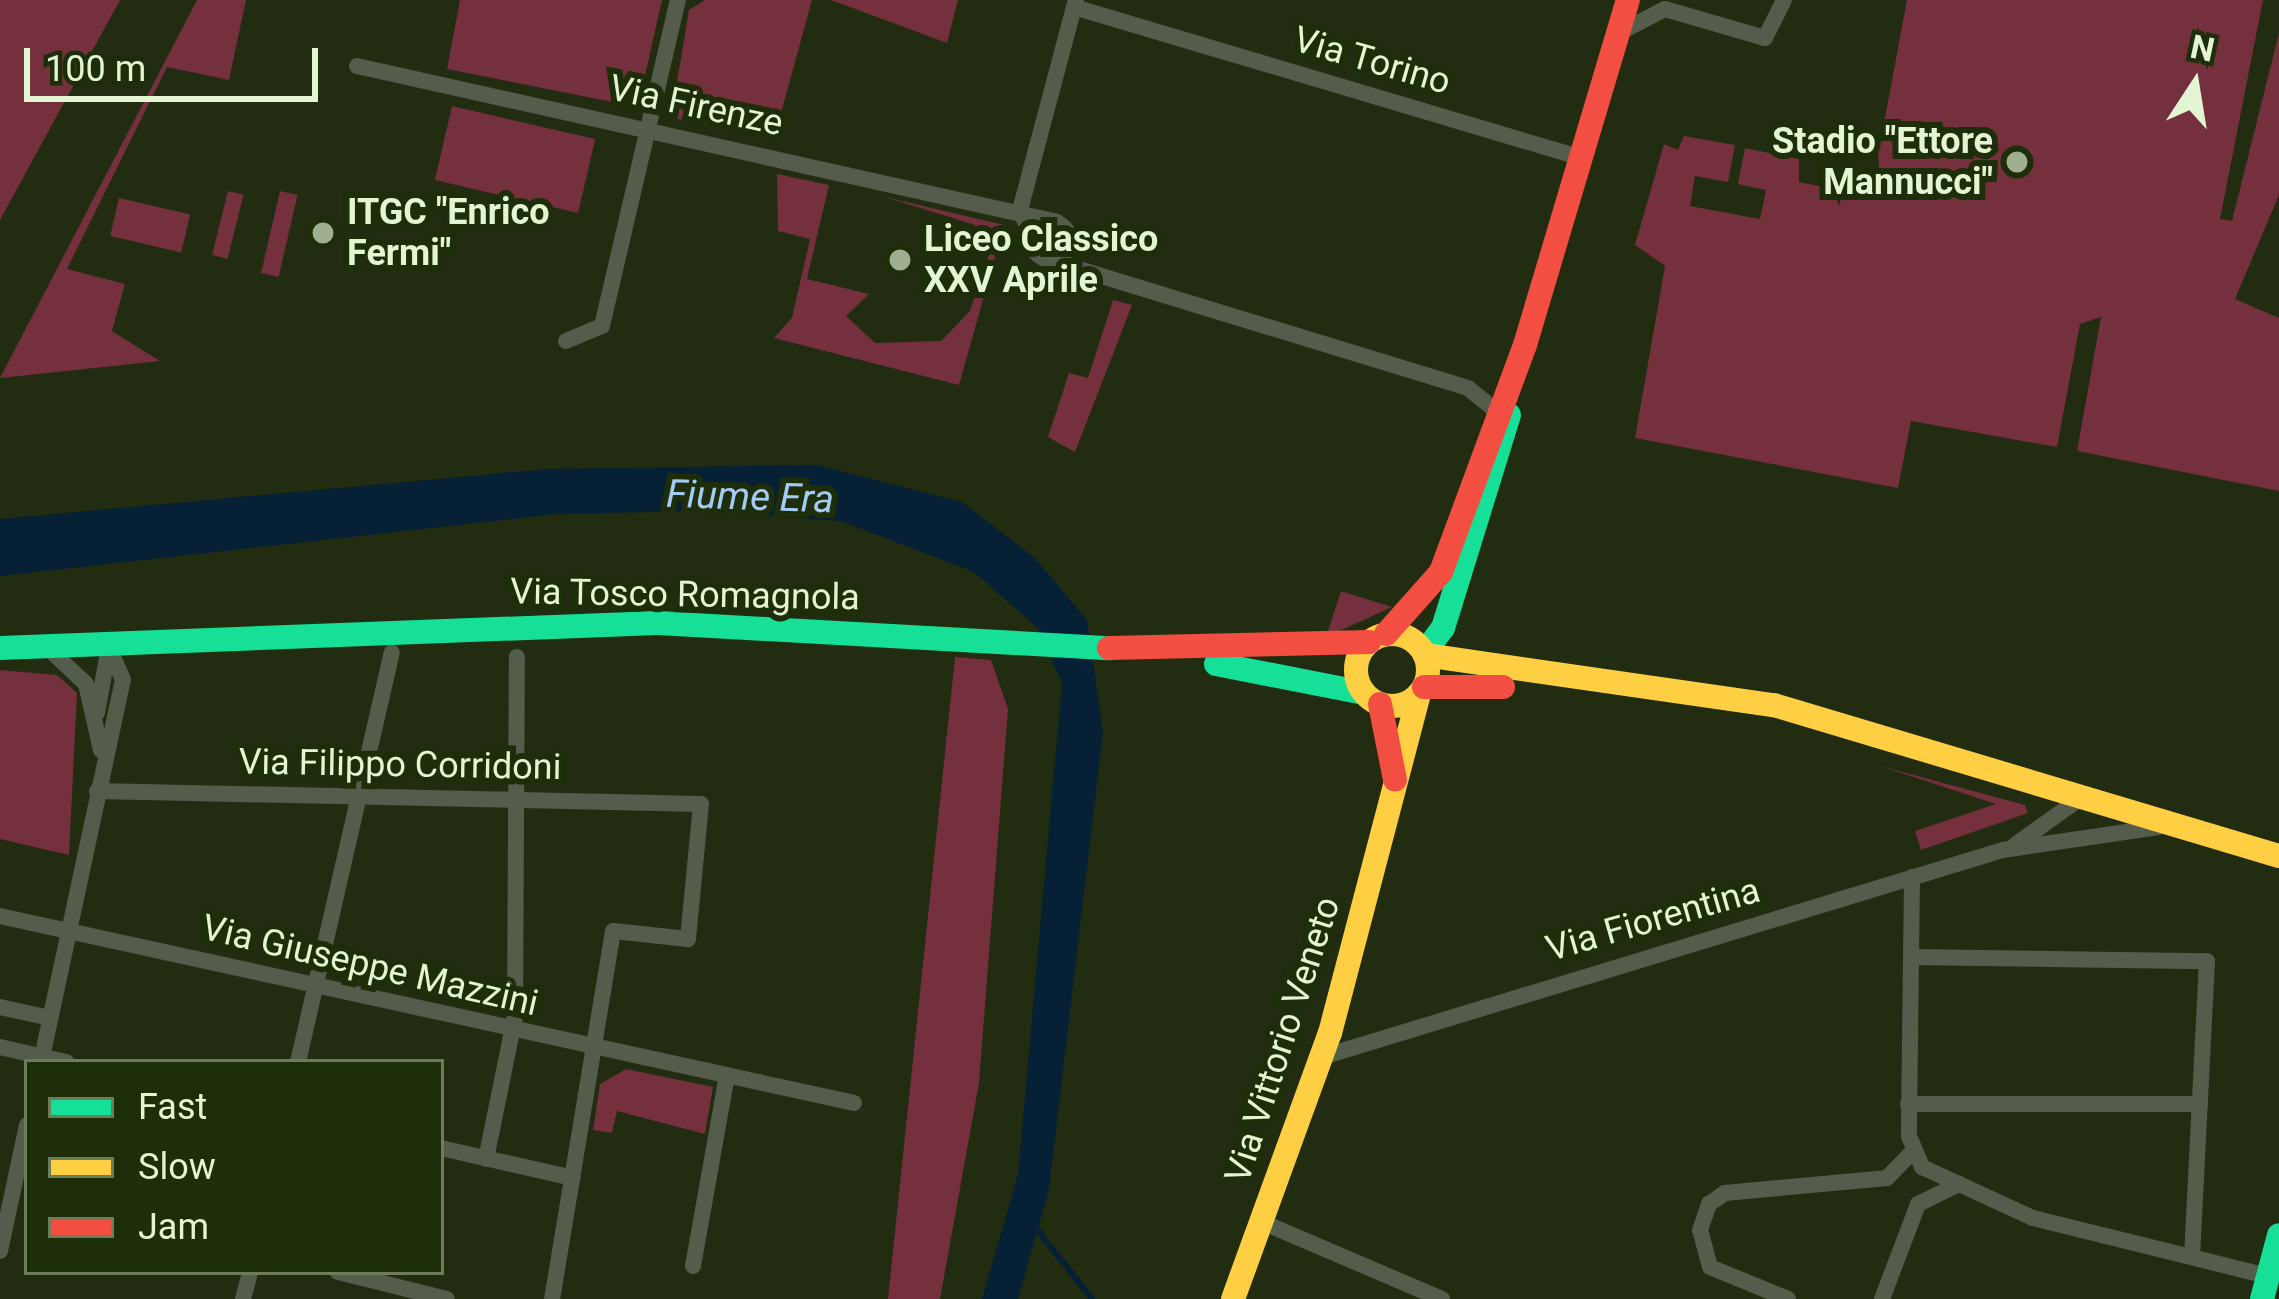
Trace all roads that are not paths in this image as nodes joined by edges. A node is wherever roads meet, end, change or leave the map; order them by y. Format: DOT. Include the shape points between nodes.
graph roads {
  1 [pos="678,0"];
  2 [pos="1628,0"];
  3 [pos="1784,0"];
  4 [pos="1075,4"];
  5 [pos="1618,33"];
  6 [pos="357,66"];
  7 [pos="647,129"];
  8 [pos="1582,158"];
  9 [pos="1020,210"];
  10 [pos="1057,222"];
  11 [pos="1032,238"];
  12 [pos="1046,259"];
  13 [pos="566,341"];
  14 [pos="1525,345"];
  15 [pos="1495,410"];
  16 [pos="1377,638"];
  17 [pos="170,645"];
  18 [pos="109,647"];
  19 [pos="0,648"];
  20 [pos="43,648"];
  21 [pos="1159,651"];
  22 [pos="392,652"];
  23 [pos="1425,654"];
  24 [pos="517,657"];
  25 [pos="1421,690"];
  26 [pos="1372,698"];
  27 [pos="118,699"];
  28 [pos="97,713"];
  29 [pos="1844,731"];
  30 [pos="102,763"];
  31 [pos="2015,780"];
  32 [pos="98,791"];
  33 [pos="359,796"];
  34 [pos="518,800"];
  35 [pos="1394,800"];
  36 [pos="2091,802"];
  37 [pos="2180,825"];
  38 [pos="2213,834"];
  39 [pos="2031,836"];
  40 [pos="2063,840"];
  41 [pos="2279,845"];
  42 [pos="2003,850"];
  43 [pos="2279,856"];
  44 [pos="1912,877"];
  45 [pos="0,916"];
  46 [pos="69,932"];
  47 [pos="1911,957"];
  48 [pos="314,988"];
  49 [pos="0,1007"];
  50 [pos="50,1018"];
  51 [pos="513,1032"];
  52 [pos="0,1047"];
  53 [pos="594,1049"];
  54 [pos="1322,1057"];
  55 [pos="38,1059"];
  56 [pos="41,1059"];
  57 [pos="299,1059"];
  58 [pos="727,1076"];
  59 [pos="854,1102"];
  60 [pos="1908,1104"];
  61 [pos="2200,1104"];
  62 [pos="24,1140"];
  63 [pos="444,1149"];
  64 [pos="1912,1152"];
  65 [pos="486,1159"];
  66 [pos="1893,1176"];
  67 [pos="573,1178"];
  68 [pos="1959,1184"];
  69 [pos="13,1193"];
  70 [pos="1918,1204"];
  71 [pos="1262,1222"];
  72 [pos="2279,1235"];
  73 [pos="0,1251"];
  74 [pos="2192,1255"];
  75 [pos="693,1266"];
  76 [pos="350,1275"];
  77 [pos="2265,1287"];
  78 [pos="448,1299"];
  79 [pos="552,1299"];
  80 [pos="1233,1299"];
  81 [pos="1442,1299"];
  82 [pos="1788,1299"];
  83 [pos="1882,1299"];
  1 -- 7 [label="street"];
  2 -- 5 [label="main road"];
  3 -- 5 [label="street" via="1770,37 1665,9"];
  4 -- 8 [label="street, Via Torino"];
  4 -- 9 [label="street"];
  5 -- 8 [label="main road"];
  6 -- 7 [label="street, Via Firenze"];
  7 -- 9 [label="street, Via Firenze"];
  7 -- 13 [label="street" via="602,326"];
  8 -- 14 [label="main road"];
  9 -- 10 [label="street, Via Firenze"];
  9 -- 11 [label="street"];
  10 -- 11 [label="street"];
  10 -- 12 [label="street" via="1070,246"];
  11 -- 12 [label="street"];
  12 -- 15 [label="street" via="1468,388"];
  14 -- 15 [label="main road"];
  14 -- 23 [label="main road" via="1462,572"];
  15 -- 16 [label="main road" via="1436,584"];
  16 -- 21 [label="main road, Via Tosco Romagnola"];
  16 -- 23 [label="main road"];
  16 -- 26 [label="main road, Via Vittorio Veneto" via="1356,662"];
  17 -- 18 [label="main road, Via Tosco Romagnola"];
  17 -- 21 [label="main road, Via Tosco Romagnola" via="658,623"];
  17 -- 27 [label="street" via="139,662"];
  18 -- 20 [label="main road, Via Tosco Romagnola"];
  18 -- 27 [label="street" via="124,662"];
  18 -- 28 [label="street"];
  19 -- 20 [label="main road, Via Tosco Romagnola"];
  20 -- 28 [label="street" via="77,668"];
  21 -- 26 [label="main road"];
  22 -- 33 [label="street"];
  23 -- 25 [label="main road, Via Vittorio Veneto"];
  23 -- 29 [label="main road" via="1708,692"];
  24 -- 34 [label="street"];
  25 -- 26 [label="main road"];
  25 -- 29 [label="main road" via="1620,697"];
  25 -- 35 [label="main road, Via Vittorio Veneto"];
  26 -- 35 [label="main road, Via Vittorio Veneto" via="1395,745"];
  27 -- 30 [label="street"];
  28 -- 30 [label="street"];
  29 -- 31 [label="main road"];
  30 -- 32 [label="street"];
  31 -- 36 [label="main road"];
  31 -- 39 [label="street" via="2042,804"];
  32 -- 33 [label="street, Via Filippo Corridoni"];
  32 -- 46 [label="street"];
  33 -- 34 [label="street, Via Filippo Corridoni"];
  33 -- 48 [label="street"];
  34 -- 51 [label="street"];
  34 -- 53 [label="street, Via Filippo Corridoni" via="700,804 688,939 613,931"];
  35 -- 54 [label="main road, Via Vittorio Veneto"];
  36 -- 37 [label="main road"];
  36 -- 39 [label="street, Via Fiorentina"];
  36 -- 40 [label="street"];
  37 -- 38 [label="main road"];
  37 -- 40 [label="street, Via Fiorentina"];
  38 -- 41 [label="main road"];
  38 -- 43 [label="main road"];
  39 -- 42 [label="street, Via Fiorentina"];
  40 -- 42 [label="street, Via Fiorentina"];
  42 -- 44 [label="street, Via Fiorentina"];
  44 -- 47 [label="street"];
  44 -- 54 [label="street, Via Fiorentina"];
  45 -- 46 [label="street, Via Giuseppe Mazzini"];
  46 -- 48 [label="street, Via Giuseppe Mazzini"];
  46 -- 50 [label="street"];
  47 -- 60 [label="street"];
  47 -- 61 [label="street" via="2207,961"];
  48 -- 51 [label="street, Via Giuseppe Mazzini"];
  48 -- 57 [label="street"];
  49 -- 50 [label="street"];
  50 -- 56 [label="street"];
  51 -- 53 [label="street, Via Giuseppe Mazzini"];
  51 -- 65 [label="street"];
  52 -- 55 [label="street"];
  53 -- 58 [label="street, Via Giuseppe Mazzini"];
  53 -- 67 [label="street"];
  54 -- 71 [label="main road, Via Vittorio Veneto"];
  58 -- 59 [label="street, Via Giuseppe Mazzini"];
  58 -- 75 [label="street"];
  60 -- 61 [label="street"];
  60 -- 64 [label="street"];
  61 -- 74 [label="street"];
  62 -- 69 [label="street"];
  63 -- 65 [label="street"];
  64 -- 66 [label="street"];
  64 -- 68 [label="street"];
  65 -- 67 [label="street"];
  66 -- 70 [label="street" via="1912,1183"];
  66 -- 82 [label="street" via="1725,1193 1708,1204 1700,1230 1710,1267"];
  67 -- 79 [label="street"];
  68 -- 70 [label="street"];
  68 -- 74 [label="street" via="2033,1219"];
  69 -- 73 [label="street"];
  70 -- 83 [label="street"];
  71 -- 80 [label="main road, Via Vittorio Veneto"];
  71 -- 81 [label="street"];
  72 -- 77 [label="main road"];
  74 -- 77 [label="street"];
  76 -- 78 [label="street"];
}
